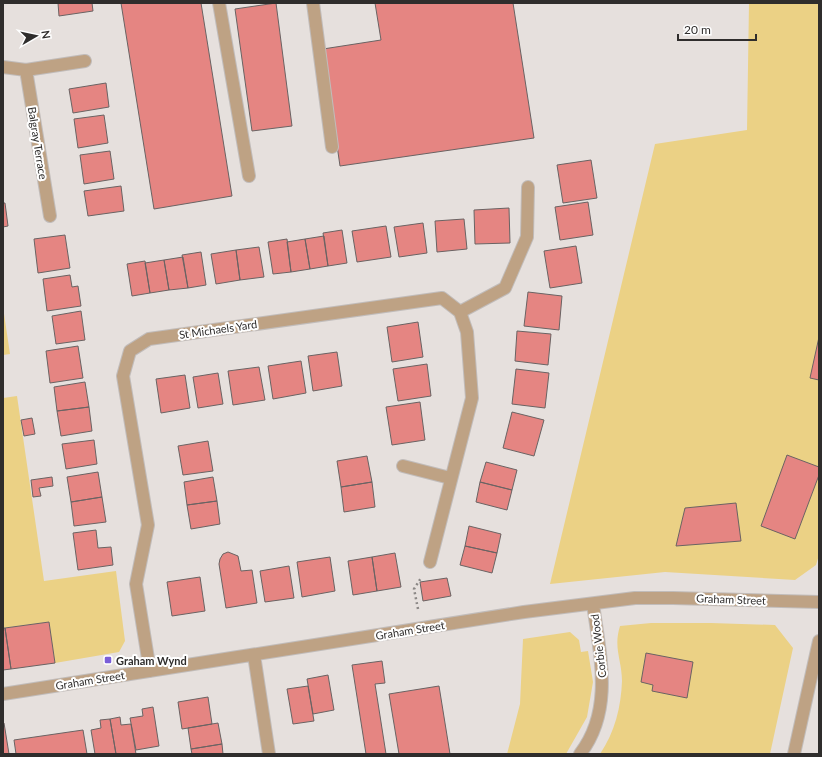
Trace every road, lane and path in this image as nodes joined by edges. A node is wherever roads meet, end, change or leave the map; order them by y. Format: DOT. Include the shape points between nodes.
graph roads {
  1 [pos="219,3"];
  2 [pos="313,3"];
  3 [pos="85,61"];
  4 [pos="3,67"];
  5 [pos="26,70"];
  6 [pos="332,147"];
  7 [pos="249,176"];
  8 [pos="528,187"];
  9 [pos="50,216"];
  10 [pos="460,312"];
  11 [pos="403,466"];
  12 [pos="450,478"];
  13 [pos="430,562"];
  14 [pos="819,602"];
  15 [pos="593,604"];
  16 [pos="421,628"];
  17 [pos="819,641"];
  18 [pos="254,655"];
  19 [pos="150,671"];
  20 [pos="3,694"];
  21 [pos="269,754"];
  22 [pos="580,754"];
  23 [pos="794,754"];
  1 -- 7 [label="street"];
  2 -- 6 [label="street"];
  3 -- 5 [label="street"];
  4 -- 5 [label="street"];
  5 -- 9 [label="street, Balgray Terrace"];
  8 -- 10 [label="street" via="527,237 505,288"];
  10 -- 12 [label="street" via="467,332 472,398"];
  10 -- 19 [label="street, St Michaels Yard" via="442,298 149,339 130,351 123,376 148,525 136,584"];
  11 -- 12 [label="street"];
  12 -- 13 [label="street"];
  13 -- 16 [label="path" via="414,589"];
  14 -- 15 [label="street, Graham Street" via="635,598"];
  15 -- 16 [label="street, Graham Street"];
  15 -- 22 [label="street, Corbie Wood" via="603,676 600,709 590,740"];
  16 -- 18 [label="street, Graham Street"];
  17 -- 23 [label="street"];
  18 -- 19 [label="street, Graham Street"];
  18 -- 21 [label="street"];
  19 -- 20 [label="street, Graham Street"];
}
